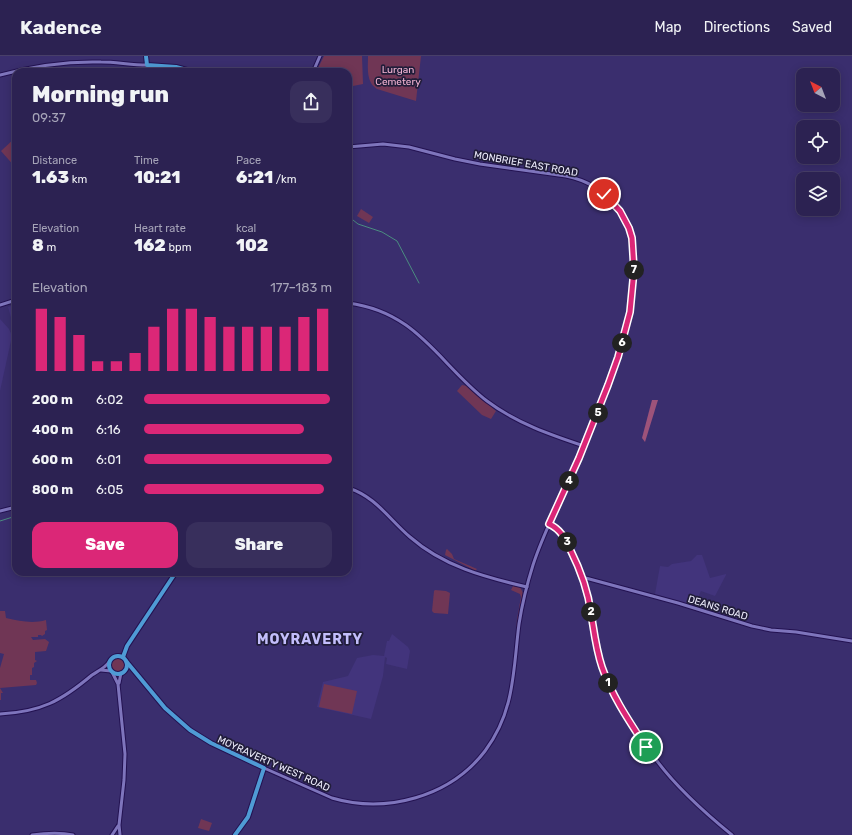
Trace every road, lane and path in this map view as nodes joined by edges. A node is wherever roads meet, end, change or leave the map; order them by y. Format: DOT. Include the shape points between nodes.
graph roads {
  1 [pos="146,56"];
  2 [pos="320,56"];
  3 [pos="147,65"];
  4 [pos="29,68"];
  5 [pos="179,68"];
  6 [pos="315,68"];
  7 [pos="12,72"];
  8 [pos="0,75"];
  9 [pos="352,147"];
  10 [pos="12,301"];
  11 [pos="352,304"];
  12 [pos="1,305"];
  13 [pos="584,446"];
  14 [pos="352,489"];
  15 [pos="12,508"];
  16 [pos="0,511"];
  17 [pos="549,524"];
  18 [pos="173,576"];
  19 [pos="582,577"];
  20 [pos="527,587"];
  21 [pos="852,641"];
  22 [pos="129,642"];
  23 [pos="115,656"];
  24 [pos="123,657"];
  25 [pos="126,661"];
  26 [pos="109,662"];
  27 [pos="97,671"];
  28 [pos="112,671"];
  29 [pos="122,672"];
  30 [pos="137,674"];
  31 [pos="118,684"];
  32 [pos="0,714"];
  33 [pos="264,768"];
  34 [pos="119,825"];
  35 [pos="32,835"];
  36 [pos="73,835"];
  37 [pos="112,835"];
  38 [pos="120,835"];
  39 [pos="234,835"];
  40 [pos="732,835"];
  1 -- 3 [label="main road"];
  2 -- 6 [label="street"];
  3 -- 4 [label="street" via="100,62"];
  3 -- 5 [label="main road"];
  7 -- 8 [label="street"];
  9 -- 13 [label="street, MONBRIEF EAST ROAD" via="383,144 409,147 480,164 576,178 594,187 612,201 629,228 632,238 634,270 630,312 618,357"];
  10 -- 12 [label="street"];
  11 -- 13 [label="street" via="398,319 416,332 474,390 508,416"];
  13 -- 17 [label="street, MONBRIEF EAST ROAD"];
  14 -- 20 [label="street" via="371,499 409,537 441,559 470,572"];
  15 -- 16 [label="street"];
  17 -- 19 [label="street" via="562,535"];
  17 -- 20 [label="street, MOYRAVERTY WEST ROAD"];
  18 -- 22 [label="main road"];
  19 -- 21 [label="street, DEANS ROAD" via="771,630"];
  19 -- 40 [label="street" via="602,667 627,718 666,772"];
  20 -- 33 [label="street, MOYRAVERTY WEST ROAD" via="508,706 500,727 488,747 461,774 421,796 392,803 365,804 324,795"];
  22 -- 23 [label="main road"];
  22 -- 24 [label="main road"];
  23 -- 24 [label="main road"];
  23 -- 26 [label="main road"];
  24 -- 25 [label="main road"];
  25 -- 29 [label="main road" via="127,667"];
  25 -- 30 [label="main road, MOYRAVERTY WEST ROAD"];
  26 -- 27 [label="street"];
  26 -- 28 [label="main road"];
  27 -- 28 [label="street"];
  27 -- 32 [label="street" via="56,701 29,711"];
  28 -- 29 [label="main road" via="117,674"];
  28 -- 31 [label="street"];
  29 -- 30 [label="main road"];
  29 -- 31 [label="street"];
  30 -- 33 [label="main road, MOYRAVERTY WEST ROAD" via="165,708 190,730"];
  31 -- 34 [label="street" via="125,754"];
  33 -- 39 [label="main road" via="248,817"];
  34 -- 37 [label="street"];
  34 -- 38 [label="street"];
  35 -- 36 [label="street"];
}
